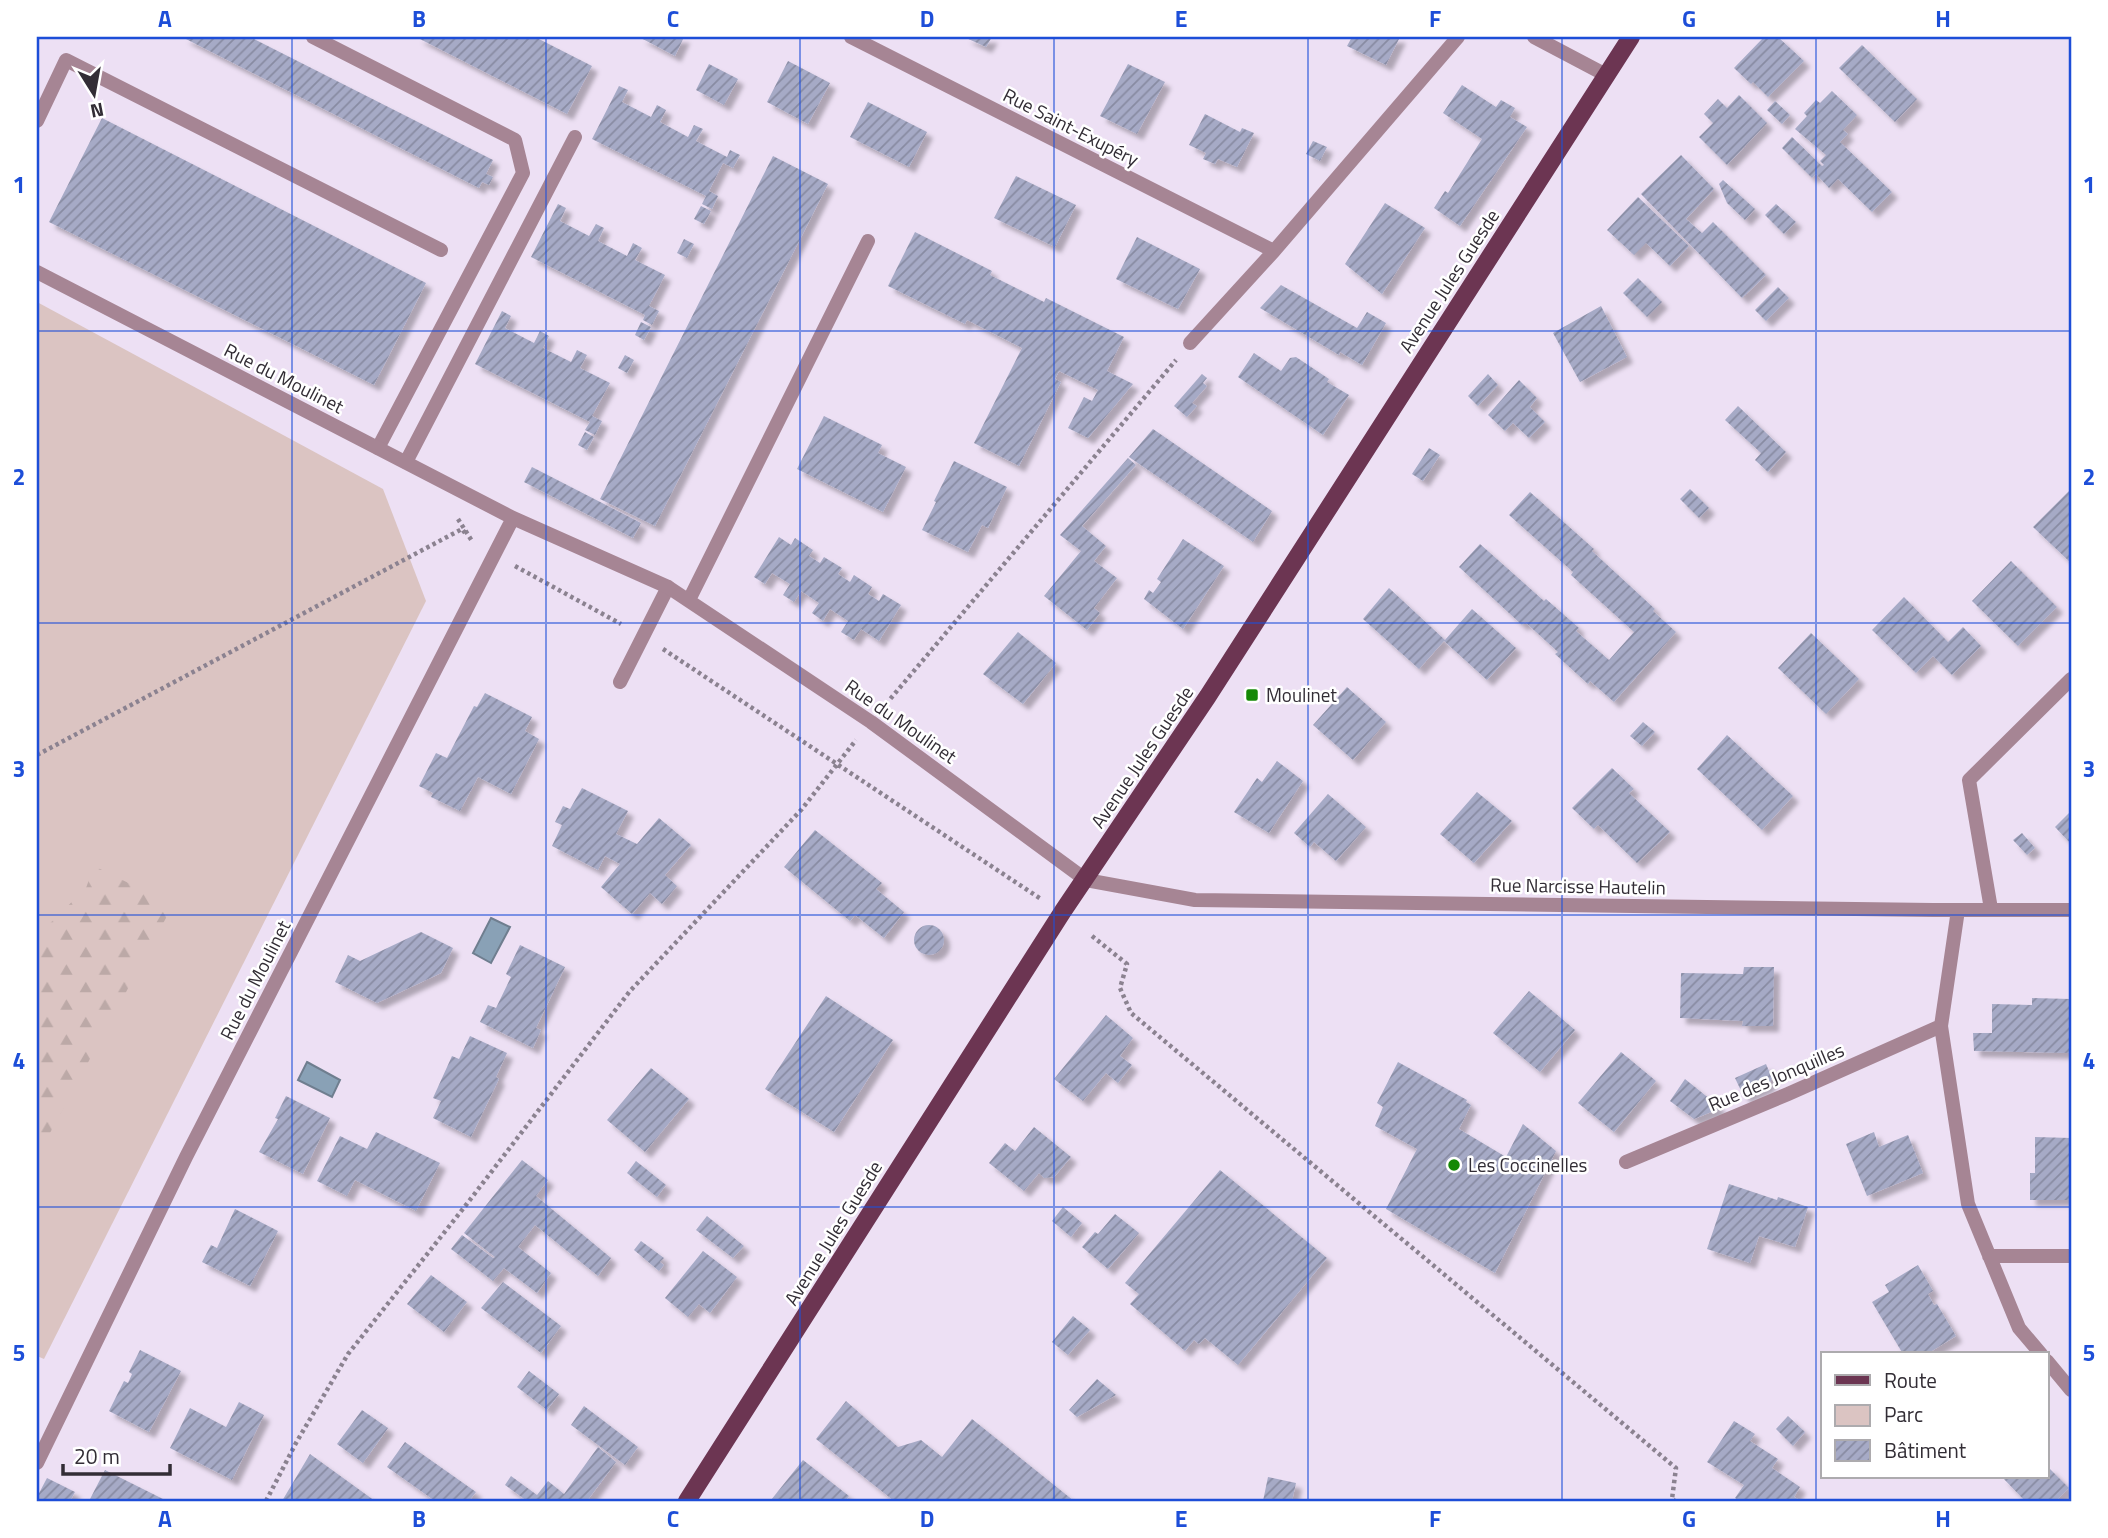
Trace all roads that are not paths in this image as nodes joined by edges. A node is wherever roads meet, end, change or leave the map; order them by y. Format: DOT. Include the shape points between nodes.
graph roads {
  1 [pos="313,37"];
  2 [pos="851,37"];
  3 [pos="1458,37"];
  4 [pos="1534,37"];
  5 [pos="1631,37"];
  6 [pos="1606,75"];
  7 [pos="37,121"];
  8 [pos="575,137"];
  9 [pos="868,242"];
  10 [pos="441,250"];
  11 [pos="1275,251"];
  12 [pos="37,272"];
  13 [pos="1190,343"];
  14 [pos="378,448"];
  15 [pos="406,462"];
  16 [pos="513,518"];
  17 [pos="668,587"];
  18 [pos="689,600"];
  19 [pos="2071,679"];
  20 [pos="620,682"];
  21 [pos="1086,880"];
  22 [pos="1991,909"];
  23 [pos="1958,910"];
  24 [pos="2071,910"];
  25 [pos="1941,1026"];
  26 [pos="1626,1162"];
  27 [pos="1989,1256"];
  28 [pos="2071,1256"];
  29 [pos="2039,1352"];
  30 [pos="2048,1362"];
  31 [pos="2071,1390"];
  32 [pos="37,1462"];
  33 [pos="687,1501"];
  1 -- 14 [label="street" via="515,140 523,173"];
  2 -- 11 [label="street, Rue Saint-Exupéry"];
  3 -- 11 [label="street"];
  4 -- 6 [label="street"];
  5 -- 6 [label="main road, Avenue Jules Guesde"];
  6 -- 21 [label="main road, Avenue Jules Guesde"];
  7 -- 10 [label="street" via="66,60"];
  8 -- 15 [label="street"];
  9 -- 18 [label="street"];
  11 -- 13 [label="street"];
  12 -- 14 [label="street, Rue du Moulinet"];
  14 -- 15 [label="street, Rue du Moulinet"];
  15 -- 16 [label="street, Rue du Moulinet"];
  16 -- 17 [label="street, Rue du Moulinet"];
  16 -- 32 [label="street, Rue du Moulinet" via="186,1157"];
  17 -- 18 [label="street, Rue du Moulinet"];
  17 -- 20 [label="street"];
  18 -- 21 [label="street, Rue du Moulinet" via="871,722"];
  19 -- 22 [label="street" via="1969,780"];
  21 -- 23 [label="street, Rue Narcisse Hautelin" via="1195,900"];
  21 -- 33 [label="main road, Avenue Jules Guesde"];
  22 -- 23 [label="street, Rue Narcisse Hautelin"];
  22 -- 24 [label="street, Rue Narcisse Hautelin"];
  23 -- 25 [label="street"];
  25 -- 26 [label="street, Rue des Jonquilles"];
  25 -- 27 [label="street" via="1968,1204"];
  27 -- 28 [label="street"];
  27 -- 29 [label="street" via="2019,1328"];
  30 -- 31 [label="street"];
}
